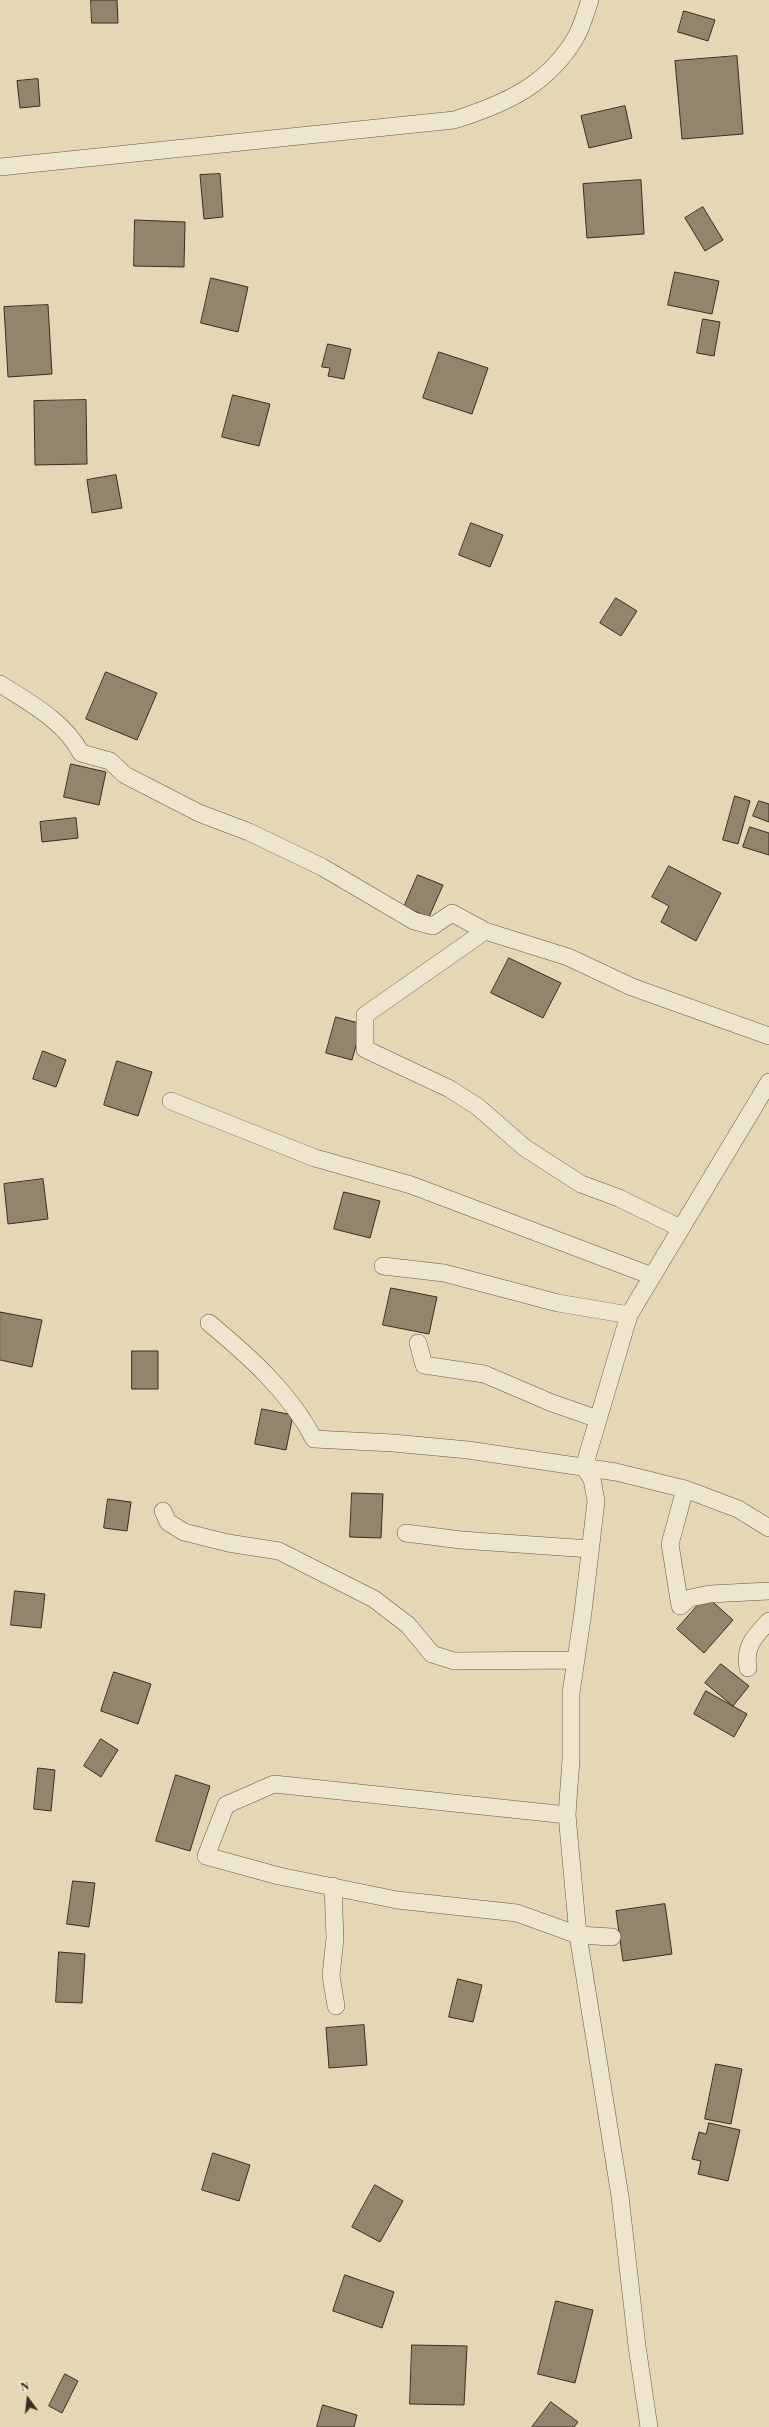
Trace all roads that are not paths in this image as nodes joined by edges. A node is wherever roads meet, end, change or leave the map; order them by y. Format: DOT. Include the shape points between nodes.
graph roads {
  1 [pos="590,0"];
  2 [pos="0,167"];
  3 [pos="0,684"];
  4 [pos="485,931"];
  5 [pos="769,1036"];
  6 [pos="769,1082"];
  7 [pos="170,1101"];
  8 [pos="680,1228"];
  9 [pos="383,1266"];
  10 [pos="652,1276"];
  11 [pos="629,1315"];
  12 [pos="209,1323"];
  13 [pos="418,1343"];
  14 [pos="598,1419"];
  15 [pos="584,1467"];
  16 [pos="686,1489"];
  17 [pos="163,1511"];
  18 [pos="769,1528"];
  19 [pos="406,1533"];
  20 [pos="590,1549"];
  21 [pos="769,1591"];
  22 [pos="769,1621"];
  23 [pos="576,1660"];
  24 [pos="748,1668"];
  25 [pos="567,1815"];
  26 [pos="333,1886"];
  27 [pos="578,1935"];
  28 [pos="612,1937"];
  29 [pos="336,2006"];
  30 [pos="649,2427"];
  1 -- 2 [label="street" via="576,37 556,65 523,92 495,107 454,120"];
  3 -- 4 [label="street" via="42,711 73,738 81,753 110,761 125,776 199,813 249,832 322,867 414,921 433,926 452,913"];
  4 -- 5 [label="street" via="568,957 632,987"];
  4 -- 8 [label="street" via="366,1015 365,1049 450,1088 478,1107 524,1148 581,1184 619,1198"];
  6 -- 8 [label="street"];
  7 -- 10 [label="street" via="315,1158 411,1185"];
  8 -- 10 [label="street"];
  9 -- 11 [label="street" via="444,1273 558,1303"];
  10 -- 11 [label="street"];
  11 -- 14 [label="street"];
  12 -- 15 [label="street" via="245,1353 303,1417 314,1439 468,1450"];
  13 -- 14 [label="street" via="424,1365 484,1374 552,1403"];
  14 -- 15 [label="street"];
  15 -- 16 [label="street"];
  15 -- 20 [label="street" via="592,1479 596,1500"];
  16 -- 18 [label="street" via="738,1509"];
  16 -- 21 [label="street" via="670,1544 680,1606 690,1598 710,1594"];
  17 -- 23 [label="street" via="168,1522 184,1532 228,1543 278,1551 374,1599 408,1625 432,1654 454,1661"];
  19 -- 20 [label="street" via="476,1542"];
  20 -- 23 [label="street"];
  22 -- 24 [label="street" via="751,1642 746,1655"];
  23 -- 25 [label="street" via="571,1693 571,1759"];
  25 -- 26 [label="street" via="274,1784 226,1805 206,1856 279,1876"];
  25 -- 27 [label="street"];
  26 -- 27 [label="street" via="398,1900 516,1913"];
  26 -- 29 [label="street" via="335,1938 331,1976"];
  27 -- 28 [label="street"];
  27 -- 30 [label="street" via="620,2196"];
}
